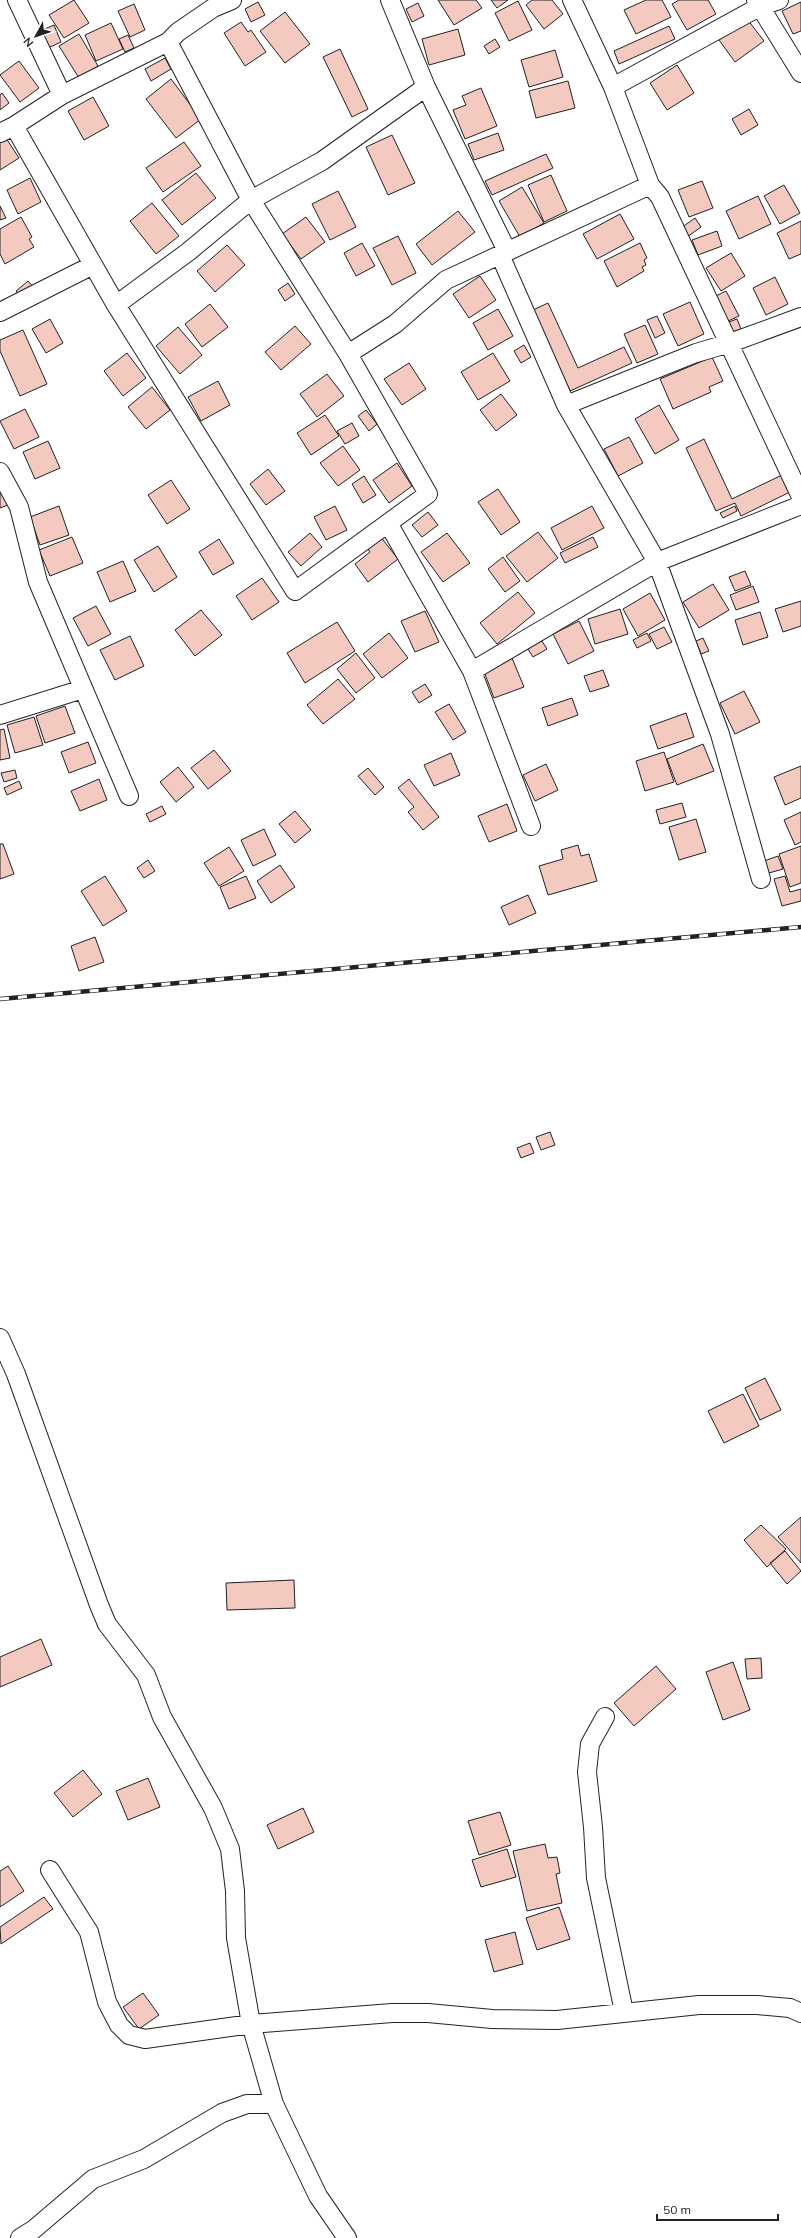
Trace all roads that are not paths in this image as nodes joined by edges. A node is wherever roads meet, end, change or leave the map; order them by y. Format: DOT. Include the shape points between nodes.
graph roads {
  1 [pos="17,0"];
  2 [pos="232,0"];
  3 [pos="390,0"];
  4 [pos="572,0"];
  5 [pos="778,0"];
  6 [pos="758,3"];
  7 [pos="211,4"];
  8 [pos="168,42"];
  9 [pos="801,73"];
  10 [pos="426,87"];
  11 [pos="613,87"];
  12 [pos="62,95"];
  13 [pos="7,129"];
  14 [pos="650,185"];
  15 [pos="251,200"];
  16 [pos="504,253"];
  17 [pos="93,266"];
  18 [pos="116,305"];
  19 [pos="0,312"];
  20 [pos="801,318"];
  21 [pos="730,344"];
  22 [pos="348,354"];
  23 [pos="566,405"];
  24 [pos="0,472"];
  25 [pos="801,497"];
  26 [pos="801,505"];
  27 [pos="388,523"];
  28 [pos="657,562"];
  29 [pos="472,671"];
  30 [pos="83,689"];
  31 [pos="0,715"];
  32 [pos="129,796"];
  33 [pos="530,826"];
  34 [pos="761,879"];
  35 [pos="0,1338"];
  36 [pos="605,1717"];
  37 [pos="50,1870"];
  38 [pos="624,2012"];
  39 [pos="801,2013"];
  40 [pos="251,2024"];
  41 [pos="274,2104"];
  42 [pos="20,2238"];
  43 [pos="347,2238"];
  1 -- 12 [label="street"];
  2 -- 7 [label="street"];
  3 -- 10 [label="street"];
  4 -- 11 [label="street"];
  5 -- 6 [label="street"];
  6 -- 9 [label="street"];
  6 -- 11 [label="street"];
  7 -- 8 [label="street"];
  8 -- 12 [label="street"];
  8 -- 15 [label="street"];
  10 -- 15 [label="street" via="322,161"];
  10 -- 16 [label="street"];
  11 -- 14 [label="street"];
  12 -- 13 [label="street"];
  13 -- 17 [label="street"];
  14 -- 16 [label="street"];
  14 -- 21 [label="street" via="660,197"];
  15 -- 18 [label="street" via="188,252"];
  15 -- 22 [label="street"];
  16 -- 22 [label="street" via="446,280 395,324"];
  16 -- 23 [label="street"];
  17 -- 18 [label="street"];
  17 -- 19 [label="street"];
  18 -- 27 [label="street" via="295,591"];
  20 -- 21 [label="street"];
  21 -- 23 [label="street" via="696,353"];
  21 -- 25 [label="street"];
  22 -- 27 [label="street" via="428,494"];
  23 -- 28 [label="street"];
  24 -- 30 [label="street" via="19,507 38,582"];
  26 -- 28 [label="street"];
  27 -- 29 [label="street"];
  28 -- 29 [label="street"];
  28 -- 34 [label="street" via="720,734"];
  29 -- 33 [label="street"];
  30 -- 31 [label="street"];
  30 -- 32 [label="street"];
  35 -- 40 [label="street" via="16,1374 99,1605 108,1624 146,1675 162,1717 213,1808 230,1849 235,1892 236,1938"];
  36 -- 38 [label="street" via="590,1744 587,1772 596,1878"];
  37 -- 40 [label="street" via="89,1932 107,2002 119,2025 129,2035 145,2039"];
  38 -- 39 [label="street" via="699,2005 790,2008"];
  38 -- 40 [label="street" via="557,2020 392,2013"];
  40 -- 41 [label="street"];
  41 -- 42 [label="street" via="247,2104 222,2113 144,2159 93,2179"];
  41 -- 43 [label="street" via="318,2196"];
}
